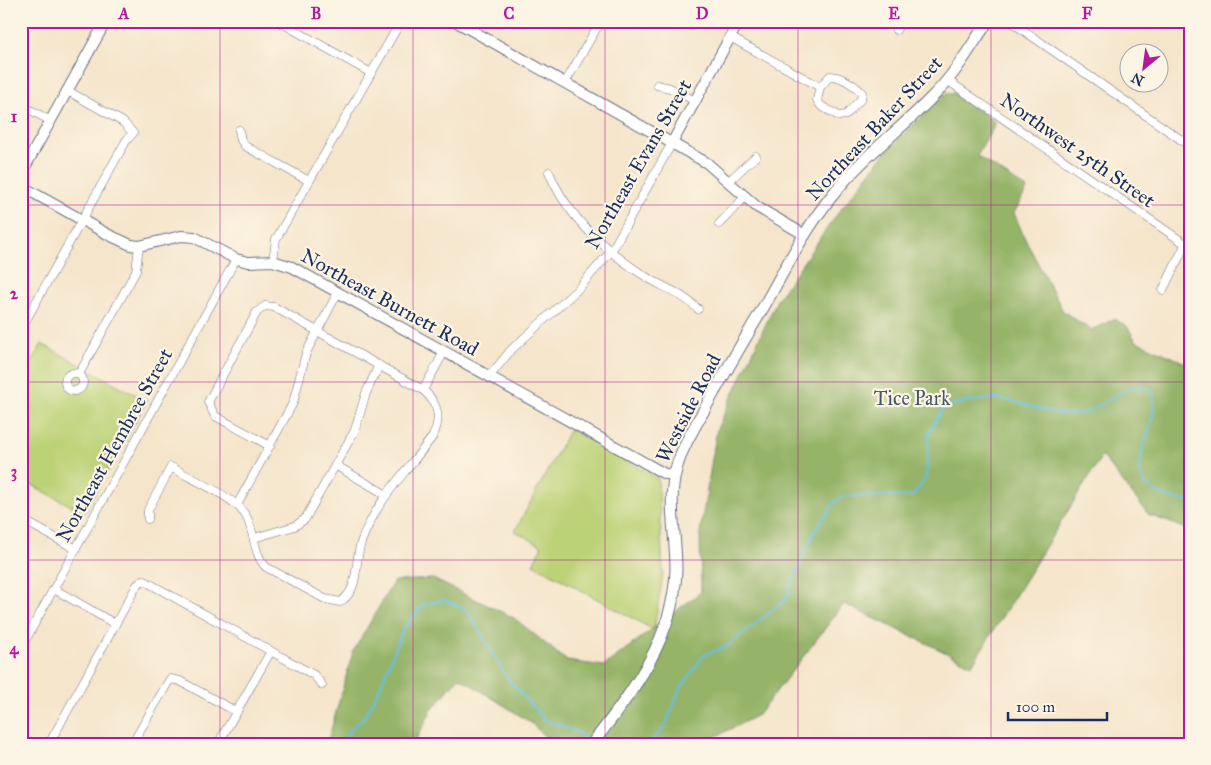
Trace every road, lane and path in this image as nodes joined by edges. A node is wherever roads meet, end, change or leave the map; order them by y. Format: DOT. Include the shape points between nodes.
graph roads {
  1 [pos="106,21"];
  2 [pos="278,21"];
  3 [pos="401,21"];
  4 [pos="455,21"];
  5 [pos="605,21"];
  6 [pos="739,21"];
  7 [pos="902,21"];
  8 [pos="988,21"];
  9 [pos="1010,21"];
  10 [pos="896,30"];
  11 [pos="730,37"];
  12 [pos="371,73"];
  13 [pos="947,80"];
  14 [pos="565,83"];
  15 [pos="657,85"];
  16 [pos="820,87"];
  17 [pos="68,91"];
  18 [pos="695,101"];
  19 [pos="21,105"];
  20 [pos="51,121"];
  21 [pos="239,130"];
  22 [pos="672,143"];
  23 [pos="1190,146"];
  24 [pos="756,156"];
  25 [pos="549,172"];
  26 [pos="21,174"];
  27 [pos="729,181"];
  28 [pos="309,182"];
  29 [pos="21,186"];
  30 [pos="745,197"];
  31 [pos="82,220"];
  32 [pos="720,224"];
  33 [pos="805,235"];
  34 [pos="139,246"];
  35 [pos="1187,246"];
  36 [pos="612,250"];
  37 [pos="236,259"];
  38 [pos="273,261"];
  39 [pos="1163,290"];
  40 [pos="338,292"];
  41 [pos="698,309"];
  42 [pos="21,329"];
  43 [pos="318,331"];
  44 [pos="444,352"];
  45 [pos="379,365"];
  46 [pos="79,374"];
  47 [pos="489,376"];
  48 [pos="423,390"];
  49 [pos="270,446"];
  50 [pos="335,465"];
  51 [pos="674,474"];
  52 [pos="385,494"];
  53 [pos="237,505"];
  54 [pos="21,519"];
  55 [pos="148,520"];
  56 [pos="254,538"];
  57 [pos="76,549"];
  58 [pos="54,589"];
  59 [pos="115,624"];
  60 [pos="21,648"];
  61 [pos="271,651"];
  62 [pos="322,685"];
  63 [pos="237,712"];
  64 [pos="49,744"];
  65 [pos="132,744"];
  66 [pos="218,744"];
  67 [pos="592,744"];
  1 -- 17 [label="street"];
  2 -- 12 [label="street"];
  3 -- 12 [label="street"];
  4 -- 14 [label="street"];
  5 -- 14 [label="street" via="596,29"];
  6 -- 11 [label="street, Northeast Evans Street"];
  7 -- 10 [label="street"];
  8 -- 13 [label="main road, Northeast Baker Street"];
  9 -- 23 [label="street"];
  11 -- 16 [label="street"];
  11 -- 18 [label="street, Northeast Evans Street"];
  12 -- 28 [label="street"];
  13 -- 33 [label="main road, Northeast Baker Street" via="843,182"];
  13 -- 35 [label="street, Northwest 25th Street"];
  14 -- 22 [label="street"];
  15 -- 18 [label="street"];
  16 -- 16 [label="street" via="817,100 820,106 839,116 846,115 862,99 858,88 836,76 830,76"];
  17 -- 20 [label="street"];
  17 -- 31 [label="street" via="123,122 133,133"];
  18 -- 22 [label="street, Northeast Evans Street"];
  19 -- 20 [label="street"];
  20 -- 26 [label="street"];
  21 -- 28 [label="street" via="245,146"];
  22 -- 27 [label="street" via="707,163"];
  22 -- 36 [label="street, Northeast Evans Street"];
  24 -- 27 [label="street"];
  25 -- 36 [label="street" via="566,206"];
  27 -- 30 [label="street"];
  28 -- 38 [label="street" via="276,239"];
  29 -- 31 [label="street"];
  30 -- 32 [label="street"];
  30 -- 33 [label="street"];
  31 -- 34 [label="street" via="122,242"];
  31 -- 42 [label="street"];
  33 -- 51 [label="main road, Westside Road" via="695,428"];
  34 -- 37 [label="street" via="181,236 194,237"];
  34 -- 46 [label="street" via="136,271"];
  35 -- 39 [label="street"];
  36 -- 41 [label="street" via="642,274 687,298"];
  36 -- 47 [label="street, Northeast Evans Street" via="578,289 511,350"];
  37 -- 38 [label="street"];
  37 -- 57 [label="street, Northeast Hembree Street"];
  38 -- 40 [label="street, Northeast Burnett Road" via="292,267"];
  40 -- 43 [label="street"];
  40 -- 44 [label="street, Northeast Burnett Road"];
  43 -- 45 [label="street"];
  43 -- 49 [label="street" via="306,353 293,403"];
  43 -- 49 [label="street" via="274,307 265,306 257,312 208,402 215,416"];
  44 -- 47 [label="street, Northeast Burnett Road"];
  44 -- 48 [label="street"];
  45 -- 48 [label="street"];
  45 -- 50 [label="street" via="355,430"];
  47 -- 51 [label="street, Northeast Burnett Road" via="665,474"];
  48 -- 52 [label="street" via="438,408 437,428"];
  49 -- 53 [label="street"];
  50 -- 52 [label="street"];
  50 -- 56 [label="street" via="302,523"];
  51 -- 67 [label="main road, Westside Road" via="671,510 676,571 673,599 653,656"];
  52 -- 56 [label="street" via="367,525 360,546 353,590 340,602 325,599 266,566 259,558"];
  53 -- 55 [label="street" via="172,467 148,510"];
  53 -- 56 [label="street" via="246,517"];
  54 -- 57 [label="street"];
  57 -- 58 [label="street, Northeast Hembree Street"];
  58 -- 59 [label="street"];
  58 -- 60 [label="street, Northeast Hembree Street"];
  59 -- 61 [label="street" via="143,580"];
  59 -- 64 [label="street"];
  61 -- 62 [label="street" via="314,675"];
  61 -- 63 [label="street"];
  63 -- 65 [label="street" via="180,681 170,679"];
  63 -- 66 [label="street"];
}
